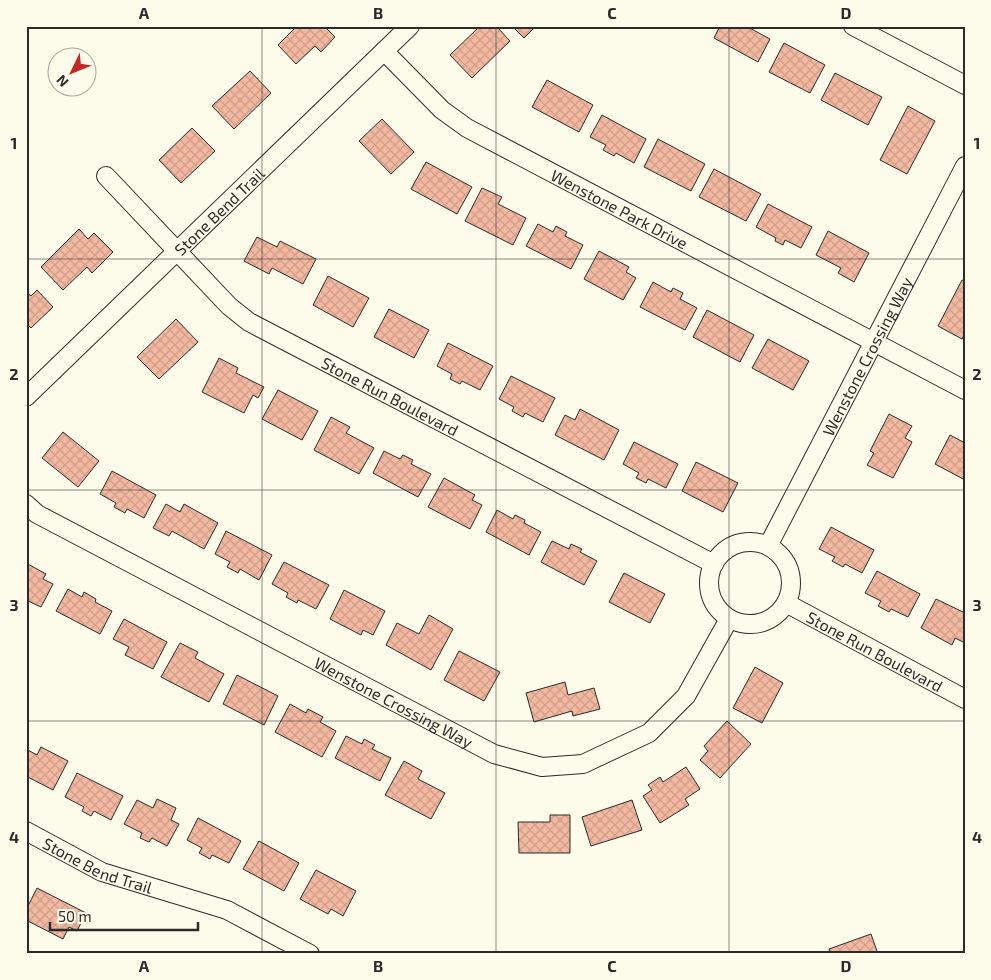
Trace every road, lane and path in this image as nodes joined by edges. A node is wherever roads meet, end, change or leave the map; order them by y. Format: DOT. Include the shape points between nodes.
graph roads {
  1 [pos="410,26"];
  2 [pos="853,26"];
  3 [pos="384,51"];
  4 [pos="965,85"];
  5 [pos="965,166"];
  6 [pos="106,176"];
  7 [pos="177,252"];
  8 [pos="874,342"];
  9 [pos="965,390"];
  10 [pos="26,397"];
  11 [pos="26,504"];
  12 [pos="768,546"];
  13 [pos="714,564"];
  14 [pos="786,603"];
  15 [pos="729,619"];
  16 [pos="965,700"];
  17 [pos="26,831"];
  18 [pos="310,954"];
  1 -- 3 [label="street, Stone Bend Trail"];
  2 -- 4 [label="street"];
  3 -- 7 [label="street, Stone Bend Trail"];
  3 -- 8 [label="street, Wenstone Park Drive" via="442,110 467,128"];
  5 -- 8 [label="street, Wenstone Crossing Way"];
  6 -- 7 [label="street, Stone Run Boulevard"];
  7 -- 10 [label="street, Stone Bend Trail"];
  7 -- 13 [label="street, Stone Run Boulevard" via="249,322"];
  8 -- 9 [label="street, Wenstone Park Drive"];
  8 -- 12 [label="street, Wenstone Crossing Way"];
  11 -- 15 [label="street, Wenstone Crossing Way" via="37,514 494,754 542,767 583,764 649,733 686,696"];
  12 -- 13 [label="street" via="756,543 732,546"];
  12 -- 14 [label="street" via="779,554 791,577 791,591"];
  13 -- 15 [label="street" via="709,588 720,611"];
  14 -- 15 [label="street" via="767,621 742,624"];
  14 -- 16 [label="street, Stone Run Boulevard"];
  17 -- 18 [label="street, Stone Bend Trail" via="102,872 227,910"];
}
